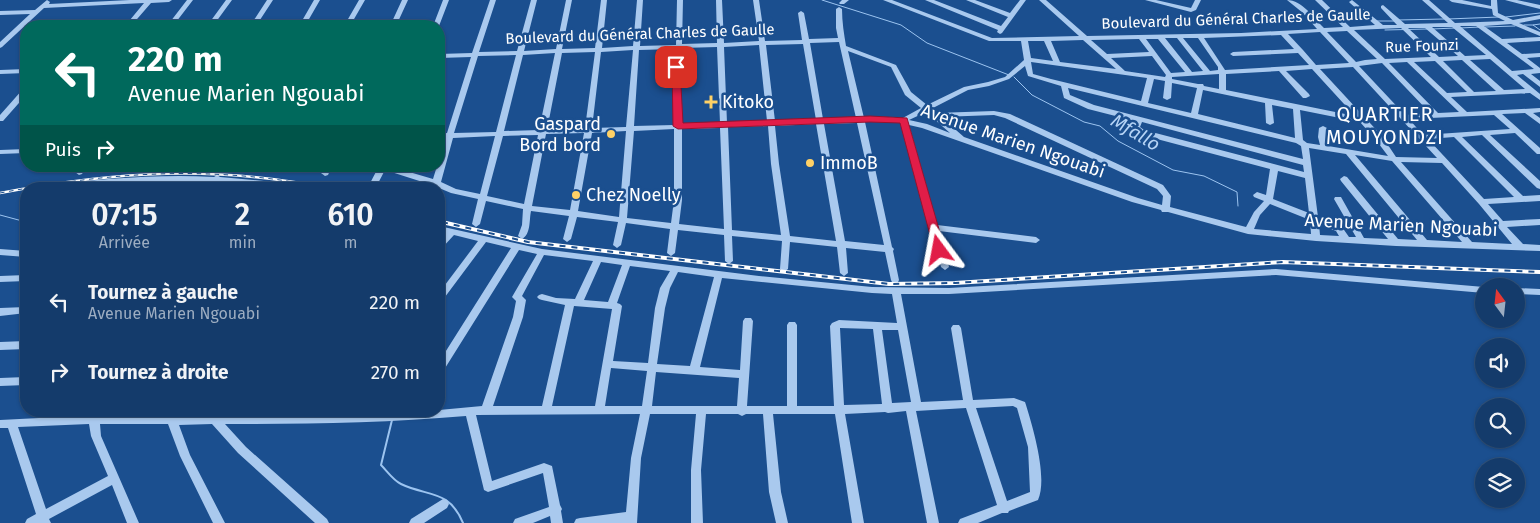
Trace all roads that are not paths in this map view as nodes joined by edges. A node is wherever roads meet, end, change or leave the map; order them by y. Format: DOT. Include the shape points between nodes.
graph roads {
  1 [pos="48,0"];
  2 [pos="150,0"];
  3 [pos="169,0"];
  4 [pos="190,0"];
  5 [pos="230,0"];
  6 [pos="270,0"];
  7 [pos="317,0"];
  8 [pos="362,0"];
  9 [pos="405,0"];
  10 [pos="446,0"];
  11 [pos="493,0"];
  12 [pos="534,0"];
  13 [pos="569,0"];
  14 [pos="604,0"];
  15 [pos="640,0"];
  16 [pos="680,0"];
  17 [pos="719,0"];
  18 [pos="756,0"];
  19 [pos="886,0"];
  20 [pos="928,0"];
  21 [pos="969,0"];
  22 [pos="1013,0"];
  23 [pos="1042,0"];
  24 [pos="1148,0"];
  25 [pos="1198,0"];
  26 [pos="1290,0"];
  27 [pos="1318,0"];
  28 [pos="1425,0"];
  29 [pos="1452,0"];
  30 [pos="1494,0"];
  31 [pos="1508,0"];
  32 [pos="1022,2"];
  33 [pos="1352,2"];
  34 [pos="43,3"];
  35 [pos="842,4"];
  36 [pos="1540,6"];
  37 [pos="1383,7"];
  38 [pos="1494,8"];
  39 [pos="34,12"];
  40 [pos="801,12"];
  41 [pos="0,13"];
  42 [pos="1012,16"];
  43 [pos="1540,17"];
  44 [pos="25,20"];
  45 [pos="26,20"];
  46 [pos="133,20"];
  47 [pos="175,20"];
  48 [pos="215,20"];
  49 [pos="257,20"];
  50 [pos="305,20"];
  51 [pos="350,20"];
  52 [pos="395,20"];
  53 [pos="438,20"];
  54 [pos="1512,23"];
  55 [pos="20,24"];
  56 [pos="1453,24"];
  57 [pos="1478,24"];
  58 [pos="1426,25"];
  59 [pos="20,26"];
  60 [pos="1402,26"];
  61 [pos="1380,27"];
  62 [pos="1349,28"];
  63 [pos="1002,29"];
  64 [pos="1322,31"];
  65 [pos="1283,33"];
  66 [pos="1540,34"];
  67 [pos="1200,36"];
  68 [pos="1160,37"];
  69 [pos="1179,37"];
  70 [pos="1142,38"];
  71 [pos="1088,39"];
  72 [pos="1540,39"];
  73 [pos="993,40"];
  74 [pos="1024,40"];
  75 [pos="1047,40"];
  76 [pos="806,41"];
  77 [pos="1501,41"];
  78 [pos="0,42"];
  79 [pos="762,42"];
  80 [pos="843,43"];
  81 [pos="721,45"];
  82 [pos="0,46"];
  83 [pos="679,47"];
  84 [pos="636,49"];
  85 [pos="597,50"];
  86 [pos="1301,51"];
  87 [pos="559,52"];
  88 [pos="520,54"];
  89 [pos="1154,54"];
  90 [pos="1233,54"];
  91 [pos="476,55"];
  92 [pos="1540,55"];
  93 [pos="445,56"];
  94 [pos="1106,56"];
  95 [pos="1520,56"];
  96 [pos="1492,57"];
  97 [pos="1464,58"];
  98 [pos="1437,59"];
  99 [pos="1028,60"];
  100 [pos="1408,60"];
  101 [pos="1383,61"];
  102 [pos="1057,63"];
  103 [pos="1354,65"];
  104 [pos="1316,67"];
  105 [pos="1281,69"];
  106 [pos="20,71"];
  107 [pos="1122,71"];
  108 [pos="1222,71"];
  109 [pos="0,72"];
  110 [pos="1208,72"];
  111 [pos="1525,72"];
  112 [pos="1540,72"];
  113 [pos="1511,73"];
  114 [pos="1190,74"];
  115 [pos="1151,76"];
  116 [pos="1170,77"];
  117 [pos="1064,84"];
  118 [pos="1201,85"];
  119 [pos="1540,85"];
  120 [pos="1532,91"];
  121 [pos="1222,92"];
  122 [pos="1502,92"];
  123 [pos="1474,94"];
  124 [pos="1445,95"];
  125 [pos="1306,96"];
  126 [pos="20,97"];
  127 [pos="1167,98"];
  128 [pos="1540,98"];
  129 [pos="1268,102"];
  130 [pos="1144,104"];
  131 [pos="926,107"];
  132 [pos="1296,107"];
  133 [pos="1540,110"];
  134 [pos="1527,111"];
  135 [pos="1495,112"];
  136 [pos="1465,114"];
  137 [pos="935,115"];
  138 [pos="1436,115"];
  139 [pos="1194,116"];
  140 [pos="1403,117"];
  141 [pos="0,119"];
  142 [pos="860,119"];
  143 [pos="904,120"];
  144 [pos="1139,120"];
  145 [pos="1362,120"];
  146 [pos="819,121"];
  147 [pos="772,122"];
  148 [pos="1540,122"];
  149 [pos="1270,123"];
  150 [pos="724,124"];
  151 [pos="678,126"];
  152 [pos="632,128"];
  153 [pos="1323,128"];
  154 [pos="587,130"];
  155 [pos="1517,131"];
  156 [pos="543,132"];
  157 [pos="1484,133"];
  158 [pos="500,134"];
  159 [pos="1455,134"];
  160 [pos="445,136"];
  161 [pos="450,136"];
  162 [pos="1421,136"];
  163 [pos="963,140"];
  164 [pos="1302,143"];
  165 [pos="1325,149"];
  166 [pos="20,151"];
  167 [pos="0,152"];
  168 [pos="1540,152"];
  169 [pos="1348,153"];
  170 [pos="445,154"];
  171 [pos="1394,159"];
  172 [pos="1445,161"];
  173 [pos="1307,163"];
  174 [pos="1274,168"];
  175 [pos="397,172"];
  176 [pos="1308,176"];
  177 [pos="217,178"];
  178 [pos="1344,179"];
  179 [pos="111,182"];
  180 [pos="213,182"];
  181 [pos="236,182"];
  182 [pos="425,182"];
  183 [pos="1540,186"];
  184 [pos="445,188"];
  185 [pos="1257,195"];
  186 [pos="484,197"];
  187 [pos="1540,198"];
  188 [pos="1338,199"];
  189 [pos="1522,199"];
  190 [pos="1270,200"];
  191 [pos="1482,202"];
  192 [pos="529,208"];
  193 [pos="1165,210"];
  194 [pos="573,215"];
  195 [pos="1313,217"];
  196 [pos="623,220"];
  197 [pos="1540,222"];
  198 [pos="476,224"];
  199 [pos="1500,224"];
  200 [pos="676,226"];
  201 [pos="934,227"];
  202 [pos="445,230"];
  203 [pos="1248,231"];
  204 [pos="452,232"];
  205 [pos="729,233"];
  206 [pos="522,236"];
  207 [pos="1316,238"];
  208 [pos="567,239"];
  209 [pos="786,239"];
  210 [pos="445,240"];
  211 [pos="483,240"];
  212 [pos="1036,240"];
  213 [pos="1346,240"];
  214 [pos="1362,241"];
  215 [pos="1396,243"];
  216 [pos="841,244"];
  217 [pos="1425,244"];
  218 [pos="617,245"];
  219 [pos="1470,245"];
  220 [pos="516,247"];
  221 [pos="1520,247"];
  222 [pos="1540,248"];
  223 [pos="890,250"];
  224 [pos="0,252"];
  225 [pos="542,252"];
  226 [pos="671,253"];
  227 [pos="20,254"];
  228 [pos="598,259"];
  229 [pos="729,261"];
  230 [pos="627,262"];
  231 [pos="945,267"];
  232 [pos="676,268"];
  233 [pos="784,270"];
  234 [pos="844,272"];
  235 [pos="719,273"];
  236 [pos="20,278"];
  237 [pos="0,279"];
  238 [pos="895,280"];
  239 [pos="1475,289"];
  240 [pos="445,291"];
  241 [pos="896,291"];
  242 [pos="1525,291"];
  243 [pos="1540,292"];
  244 [pos="542,297"];
  245 [pos="574,302"];
  246 [pos="612,304"];
  247 [pos="20,310"];
  248 [pos="0,312"];
  249 [pos="748,321"];
  250 [pos="792,325"];
  251 [pos="903,326"];
  252 [pos="878,327"];
  253 [pos="956,328"];
  254 [pos="20,344"];
  255 [pos="0,346"];
  256 [pos="445,360"];
  257 [pos="606,364"];
  258 [pos="652,366"];
  259 [pos="694,370"];
  260 [pos="745,374"];
  261 [pos="20,381"];
  262 [pos="0,382"];
  263 [pos="969,403"];
  264 [pos="914,407"];
  265 [pos="888,408"];
  266 [pos="486,410"];
  267 [pos="839,410"];
  268 [pos="546,411"];
  269 [pos="598,411"];
  270 [pos="646,411"];
  271 [pos="701,411"];
  272 [pos="792,411"];
  273 [pos="742,412"];
  274 [pos="768,412"];
  275 [pos="445,413"];
  276 [pos="470,413"];
  277 [pos="72,417"];
  278 [pos="84,417"];
  279 [pos="331,417"];
  280 [pos="178,418"];
  281 [pos="94,420"];
  282 [pos="215,421"];
  283 [pos="0,424"];
  284 [pos="12,424"];
  285 [pos="113,479"];
  286 [pos="444,504"];
  287 [pos="556,509"];
  288 [pos="1004,509"];
  289 [pos="632,519"];
  290 [pos="44,520"];
  291 [pos="31,523"];
  292 [pos="133,523"];
  293 [pos="219,523"];
  294 [pos="323,523"];
  295 [pos="415,523"];
  296 [pos="519,523"];
  297 [pos="558,523"];
  298 [pos="580,523"];
  299 [pos="697,523"];
  300 [pos="782,523"];
  301 [pos="858,523"];
  302 [pos="933,523"];
  303 [pos="964,523"];
  1 -- 34 [label="street"];
  2 -- 3 [label="street"];
  2 -- 34 [label="street"];
  2 -- 46 [label="street"];
  4 -- 47 [label="street"];
  5 -- 48 [label="street"];
  6 -- 49 [label="street"];
  7 -- 50 [label="street"];
  8 -- 51 [label="street"];
  9 -- 52 [label="street"];
  10 -- 53 [label="street"];
  11 -- 91 [label="street"];
  12 -- 88 [label="street"];
  13 -- 87 [label="street"];
  14 -- 85 [label="street"];
  15 -- 84 [label="street"];
  16 -- 83 [label="street"];
  17 -- 81 [label="street"];
  18 -- 79 [label="street"];
  19 -- 73 [label="street"];
  20 -- 63 [label="street"];
  21 -- 42 [label="street"];
  22 -- 32 [label="street"];
  23 -- 71 [label="street"];
  24 -- 25 [label="street" via="1193,10"];
  26 -- 64 [label="street"];
  27 -- 62 [label="street"];
  28 -- 56 [label="street"];
  29 -- 38 [label="street"];
  30 -- 38 [label="street"];
  31 -- 36 [label="street"];
  32 -- 42 [label="street"];
  33 -- 61 [label="street"];
  34 -- 39 [label="street"];
  35 -- 80 [label="street" via="839,28"];
  37 -- 60 [label="street"];
  38 -- 54 [label="street" via="1498,16"];
  39 -- 41 [label="street"];
  39 -- 44 [label="street"];
  39 -- 45 [label="street"];
  40 -- 76 [label="street"];
  42 -- 63 [label="street"];
  43 -- 54 [label="street, Boulevard du Général Charles de Gaulle"];
  54 -- 57 [label="street, Boulevard du Général Charles de Gaulle"];
  54 -- 66 [label="street"];
  55 -- 78 [label="street"];
  56 -- 57 [label="street, Boulevard du Général Charles de Gaulle"];
  56 -- 58 [label="street, Boulevard du Général Charles de Gaulle"];
  56 -- 96 [label="street"];
  57 -- 77 [label="street"];
  58 -- 60 [label="street, Boulevard du Général Charles de Gaulle"];
  58 -- 97 [label="street"];
  59 -- 82 [label="street"];
  60 -- 61 [label="street, Boulevard du Général Charles de Gaulle"];
  60 -- 98 [label="street"];
  61 -- 62 [label="street, Boulevard du Général Charles de Gaulle"];
  62 -- 64 [label="street, Boulevard du Général Charles de Gaulle"];
  62 -- 101 [label="street"];
  63 -- 73 [label="street"];
  64 -- 65 [label="street, Boulevard du Général Charles de Gaulle"];
  64 -- 103 [label="street"];
  65 -- 67 [label="street, Boulevard du Général Charles de Gaulle"];
  65 -- 86 [label="street"];
  67 -- 69 [label="street, Boulevard du Général Charles de Gaulle"];
  67 -- 108 [label="street"];
  68 -- 69 [label="street, Boulevard du Général Charles de Gaulle"];
  68 -- 70 [label="street, Boulevard du Général Charles de Gaulle"];
  68 -- 114 [label="street"];
  69 -- 110 [label="street"];
  70 -- 71 [label="street, Boulevard du Général Charles de Gaulle"];
  70 -- 89 [label="street"];
  71 -- 75 [label="street, Boulevard du Général Charles de Gaulle"];
  71 -- 94 [label="street"];
  72 -- 77 [label="street"];
  73 -- 74 [label="street, Boulevard du Général Charles de Gaulle"];
  74 -- 75 [label="street, Boulevard du Général Charles de Gaulle"];
  74 -- 99 [label="street"];
  75 -- 102 [label="street"];
  76 -- 79 [label="street, Boulevard du Général Charles de Gaulle"];
  76 -- 80 [label="street, Boulevard du Général Charles de Gaulle"];
  76 -- 146 [label="street"];
  77 -- 95 [label="street"];
  79 -- 81 [label="street, Boulevard du Général Charles de Gaulle"];
  79 -- 147 [label="street"];
  80 -- 131 [label="street" via="891,64 908,93"];
  80 -- 142 [label="street"];
  81 -- 83 [label="street, Boulevard du Général Charles de Gaulle"];
  81 -- 150 [label="street"];
  83 -- 84 [label="street, Boulevard du Général Charles de Gaulle"];
  83 -- 151 [label="street" via="675,80"];
  84 -- 85 [label="street, Boulevard du Général Charles de Gaulle"];
  84 -- 152 [label="street"];
  85 -- 87 [label="street, Boulevard du Général Charles de Gaulle"];
  85 -- 154 [label="street"];
  86 -- 90 [label="street"];
  86 -- 104 [label="street"];
  87 -- 88 [label="street, Boulevard du Général Charles de Gaulle"];
  87 -- 156 [label="street"];
  88 -- 91 [label="street, Boulevard du Général Charles de Gaulle"];
  88 -- 158 [label="street"];
  89 -- 94 [label="street"];
  89 -- 116 [label="street"];
  91 -- 93 [label="street, Boulevard du Général Charles de Gaulle"];
  91 -- 161 [label="street"];
  92 -- 95 [label="street"];
  94 -- 107 [label="street"];
  95 -- 112 [label="street"];
  96 -- 97 [label="street, Rue Founzi"];
  96 -- 113 [label="street"];
  97 -- 98 [label="street, Rue Founzi"];
  97 -- 122 [label="street"];
  98 -- 100 [label="street, Rue Founzi"];
  98 -- 123 [label="street"];
  99 -- 102 [label="street"];
  99 -- 117 [label="street" via="1030,75"];
  99 -- 131 [label="street" via="1016,73 1003,80 966,88"];
  100 -- 101 [label="street, Rue Founzi"];
  100 -- 124 [label="street"];
  101 -- 103 [label="street, Rue Founzi"];
  101 -- 138 [label="street"];
  102 -- 107 [label="street"];
  103 -- 104 [label="street, Rue Founzi"];
  103 -- 140 [label="street"];
  104 -- 105 [label="street, Rue Founzi"];
  104 -- 145 [label="street"];
  105 -- 108 [label="street, Rue Founzi"];
  105 -- 125 [label="street"];
  106 -- 109 [label="street"];
  107 -- 115 [label="street"];
  108 -- 110 [label="street, Rue Founzi"];
  108 -- 121 [label="street"];
  110 -- 114 [label="street, Rue Founzi"];
  111 -- 112 [label="street"];
  111 -- 113 [label="street"];
  111 -- 119 [label="street"];
  113 -- 120 [label="street"];
  114 -- 116 [label="street, Rue Founzi"];
  115 -- 116 [label="street"];
  115 -- 130 [label="street"];
  116 -- 118 [label="street"];
  116 -- 127 [label="street"];
  117 -- 130 [label="street"];
  117 -- 144 [label="street" via="1067,96 1077,102"];
  118 -- 121 [label="street"];
  118 -- 139 [label="street"];
  120 -- 122 [label="street"];
  120 -- 128 [label="street"];
  121 -- 129 [label="street"];
  122 -- 123 [label="street"];
  123 -- 124 [label="street"];
  124 -- 136 [label="street"];
  126 -- 141 [label="street"];
  129 -- 132 [label="street"];
  129 -- 149 [label="street"];
  130 -- 139 [label="street"];
  131 -- 137 [label="street"];
  131 -- 143 [label="street"];
  132 -- 145 [label="street"];
  132 -- 164 [label="street"];
  133 -- 134 [label="street"];
  134 -- 135 [label="street"];
  134 -- 148 [label="street"];
  135 -- 136 [label="street"];
  135 -- 155 [label="street"];
  136 -- 138 [label="street"];
  137 -- 163 [label="street"];
  137 -- 193 [label="street" via="994,113 1007,116 1160,187 1167,196"];
  138 -- 140 [label="street"];
  139 -- 164 [label="street"];
  140 -- 162 [label="street"];
  142 -- 143 [label="street, Avenue Marien Ngouabi"];
  142 -- 146 [label="street, Avenue Marien Ngouabi"];
  142 -- 223 [label="street"];
  143 -- 163 [label="street, Avenue Marien Ngouabi"];
  143 -- 201 [label="street"];
  144 -- 173 [label="street"];
  144 -- 174 [label="street" via="1136,127 1141,132"];
  145 -- 171 [label="street"];
  146 -- 147 [label="street, Avenue Marien Ngouabi"];
  146 -- 216 [label="street"];
  147 -- 150 [label="street, Avenue Marien Ngouabi"];
  147 -- 209 [label="street"];
  150 -- 151 [label="street, Avenue Marien Ngouabi"];
  150 -- 205 [label="street"];
  151 -- 152 [label="street, Avenue Marien Ngouabi"];
  151 -- 200 [label="street"];
  152 -- 154 [label="street, Avenue Marien Ngouabi"];
  152 -- 196 [label="street"];
  153 -- 165 [label="street"];
  154 -- 156 [label="street, Avenue Marien Ngouabi"];
  154 -- 194 [label="street"];
  155 -- 157 [label="street"];
  155 -- 168 [label="street"];
  156 -- 158 [label="street, Avenue Marien Ngouabi"];
  156 -- 192 [label="street"];
  157 -- 159 [label="street"];
  157 -- 183 [label="street"];
  158 -- 161 [label="street, Avenue Marien Ngouabi"];
  158 -- 186 [label="street"];
  159 -- 162 [label="street"];
  159 -- 189 [label="street"];
  160 -- 161 [label="street, Avenue Marien Ngouabi"];
  161 -- 170 [label="street"];
  162 -- 172 [label="street"];
  163 -- 193 [label="street, Avenue Marien Ngouabi"];
  164 -- 165 [label="street"];
  164 -- 173 [label="street"];
  165 -- 169 [label="street"];
  166 -- 167 [label="street"];
  169 -- 171 [label="street"];
  169 -- 217 [label="street"];
  171 -- 172 [label="street"];
  171 -- 219 [label="street"];
  172 -- 191 [label="street"];
  173 -- 176 [label="street"];
  174 -- 176 [label="street"];
  174 -- 190 [label="street"];
  175 -- 182 [label="street"];
  176 -- 195 [label="street"];
  177 -- 179 [label="street"];
  177 -- 180 [label="street"];
  177 -- 181 [label="street"];
  178 -- 215 [label="street"];
  184 -- 186 [label="street"];
  185 -- 190 [label="street"];
  186 -- 192 [label="street"];
  186 -- 198 [label="street"];
  187 -- 189 [label="street"];
  188 -- 214 [label="street"];
  189 -- 191 [label="street"];
  190 -- 195 [label="street"];
  190 -- 203 [label="street"];
  191 -- 199 [label="street"];
  192 -- 194 [label="street"];
  192 -- 206 [label="street"];
  193 -- 203 [label="street, Avenue Marien Ngouabi"];
  194 -- 196 [label="street"];
  194 -- 208 [label="street"];
  195 -- 207 [label="street"];
  195 -- 213 [label="street" via="1340,229"];
  196 -- 200 [label="street"];
  196 -- 218 [label="street"];
  197 -- 199 [label="street"];
  199 -- 221 [label="street"];
  200 -- 205 [label="street"];
  200 -- 226 [label="street"];
  201 -- 212 [label="street"];
  201 -- 231 [label="street"];
  202 -- 204 [label="street"];
  203 -- 207 [label="street, Avenue Marien Ngouabi"];
  204 -- 210 [label="street"];
  204 -- 211 [label="street"];
  205 -- 209 [label="street"];
  205 -- 229 [label="street"];
  207 -- 213 [label="street, Avenue Marien Ngouabi"];
  209 -- 216 [label="street"];
  209 -- 233 [label="street"];
  211 -- 220 [label="street"];
  211 -- 240 [label="street"];
  213 -- 214 [label="street, Avenue Marien Ngouabi"];
  214 -- 215 [label="street, Avenue Marien Ngouabi"];
  215 -- 217 [label="street, Avenue Marien Ngouabi"];
  216 -- 223 [label="street"];
  216 -- 234 [label="street"];
  217 -- 219 [label="street, Avenue Marien Ngouabi"];
  219 -- 221 [label="street, Avenue Marien Ngouabi"];
  220 -- 225 [label="street"];
  220 -- 256 [label="street"];
  221 -- 222 [label="street, Avenue Marien Ngouabi"];
  223 -- 238 [label="street"];
  224 -- 227 [label="street"];
  225 -- 228 [label="street"];
  225 -- 266 [label="street" via="517,297 521,300 518,317"];
  228 -- 230 [label="street"];
  228 -- 245 [label="street"];
  230 -- 232 [label="street"];
  230 -- 246 [label="street"];
  232 -- 235 [label="street"];
  232 -- 258 [label="street" via="663,294"];
  235 -- 241 [label="street" via="837,288"];
  235 -- 259 [label="street"];
  236 -- 237 [label="street"];
  239 -- 241 [label="street" via="1276,272 949,291"];
  241 -- 251 [label="street"];
  242 -- 243 [label="street"];
  244 -- 245 [label="street" via="551,301"];
  245 -- 246 [label="street"];
  245 -- 268 [label="street"];
  246 -- 257 [label="street" via="618,307"];
  247 -- 248 [label="street"];
  249 -- 260 [label="street"];
  250 -- 272 [label="street"];
  251 -- 252 [label="street"];
  251 -- 264 [label="street"];
  252 -- 265 [label="street"];
  252 -- 267 [label="street" via="835,326"];
  253 -- 263 [label="street"];
  254 -- 255 [label="street"];
  257 -- 258 [label="street"];
  257 -- 269 [label="street"];
  258 -- 259 [label="street"];
  258 -- 270 [label="street"];
  259 -- 260 [label="street"];
  260 -- 273 [label="street"];
  261 -- 262 [label="street"];
  263 -- 264 [label="street"];
  263 -- 288 [label="street"];
  263 -- 288 [label="street" via="1014,402 1021,405 1033,447 1036,492 1029,500"];
  264 -- 265 [label="street"];
  264 -- 302 [label="street"];
  265 -- 267 [label="street"];
  266 -- 268 [label="street"];
  266 -- 276 [label="street"];
  267 -- 272 [label="street"];
  267 -- 301 [label="street"];
  268 -- 269 [label="street"];
  269 -- 270 [label="street"];
  270 -- 271 [label="street"];
  270 -- 289 [label="street" via="636,458"];
  271 -- 273 [label="street"];
  271 -- 299 [label="street" via="696,470"];
  272 -- 274 [label="street"];
  273 -- 274 [label="street"];
  274 -- 300 [label="street"];
  275 -- 276 [label="street"];
  276 -- 287 [label="street" via="488,487 548,469"];
  277 -- 284 [label="street"];
  278 -- 281 [label="street"];
  279 -- 282 [label="street"];
  280 -- 281 [label="street"];
  280 -- 282 [label="street"];
  280 -- 293 [label="street" via="185,456"];
  281 -- 285 [label="street" via="96,436"];
  282 -- 294 [label="street"];
  283 -- 284 [label="street"];
  284 -- 290 [label="street"];
  285 -- 290 [label="street"];
  285 -- 292 [label="street"];
  286 -- 295 [label="street"];
  287 -- 296 [label="street"];
  287 -- 297 [label="street"];
  288 -- 303 [label="street"];
  289 -- 298 [label="street"];
  290 -- 291 [label="street"];
}
